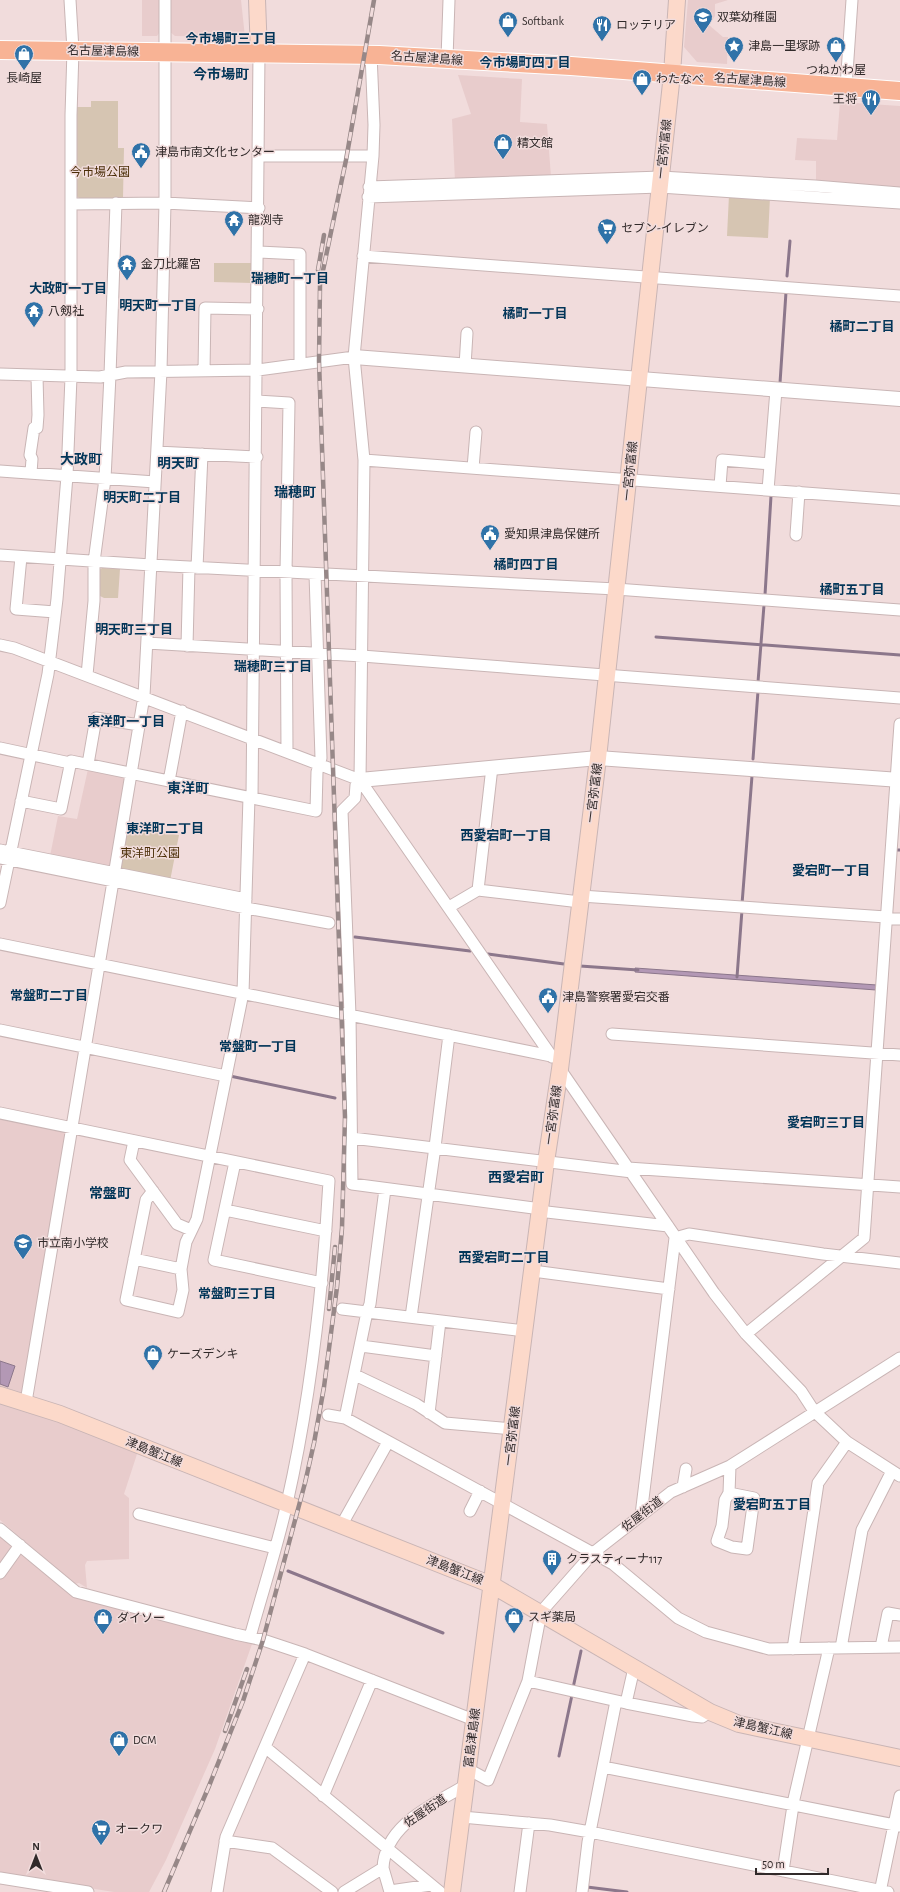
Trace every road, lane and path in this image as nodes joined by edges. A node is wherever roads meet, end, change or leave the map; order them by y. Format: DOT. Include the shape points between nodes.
graph roads {
  1 [pos="70,0"];
  2 [pos="165,0"];
  3 [pos="257,0"];
  4 [pos="449,0"];
  5 [pos="677,0"];
  6 [pos="852,0"];
  7 [pos="0,50"];
  8 [pos="74,50"];
  9 [pos="166,52"];
  10 [pos="259,53"];
  11 [pos="371,54"];
  12 [pos="447,59"];
  13 [pos="672,74"];
  14 [pos="846,87"];
  15 [pos="900,91"];
  16 [pos="259,156"];
  17 [pos="373,156"];
  18 [pos="661,182"];
  19 [pos="369,192"];
  20 [pos="900,193"];
  21 [pos="165,203"];
  22 [pos="900,203"];
  23 [pos="71,204"];
  24 [pos="116,204"];
  25 [pos="259,208"];
  26 [pos="259,252"];
  27 [pos="363,256"];
  28 [pos="651,277"];
  29 [pos="900,296"];
  30 [pos="258,309"];
  31 [pos="467,333"];
  32 [pos="354,357"];
  33 [pos="300,364"];
  34 [pos="465,366"];
  35 [pos="258,370"];
  36 [pos="161,371"];
  37 [pos="204,371"];
  38 [pos="0,374"];
  39 [pos="110,375"];
  40 [pos="37,376"];
  41 [pos="71,377"];
  42 [pos="640,380"];
  43 [pos="776,390"];
  44 [pos="900,399"];
  45 [pos="257,401"];
  46 [pos="476,432"];
  47 [pos="157,452"];
  48 [pos="202,454"];
  49 [pos="256,457"];
  50 [pos="364,460"];
  51 [pos="770,464"];
  52 [pos="473,468"];
  53 [pos="0,471"];
  54 [pos="31,474"];
  55 [pos="67,476"];
  56 [pos="105,479"];
  57 [pos="629,480"];
  58 [pos="156,482"];
  59 [pos="720,486"];
  60 [pos="768,490"];
  61 [pos="798,492"];
  62 [pos="900,500"];
  63 [pos="796,535"];
  64 [pos="0,555"];
  65 [pos="21,557"];
  66 [pos="59,559"];
  67 [pos="94,562"];
  68 [pos="151,565"];
  69 [pos="193,567"];
  70 [pos="255,571"];
  71 [pos="286,572"];
  72 [pos="315,574"];
  73 [pos="363,576"];
  74 [pos="616,589"];
  75 [pos="900,610"];
  76 [pos="55,612"];
  77 [pos="147,643"];
  78 [pos="0,644"];
  79 [pos="187,646"];
  80 [pos="254,650"];
  81 [pos="286,652"];
  82 [pos="317,654"];
  83 [pos="362,656"];
  84 [pos="50,661"];
  85 [pos="86,675"];
  86 [pos="607,676"];
  87 [pos="144,696"];
  88 [pos="900,698"];
  89 [pos="182,711"];
  90 [pos="900,724"];
  91 [pos="139,725"];
  92 [pos="253,739"];
  93 [pos="0,748"];
  94 [pos="287,752"];
  95 [pos="31,755"];
  96 [pos="598,758"];
  97 [pos="70,763"];
  98 [pos="88,764"];
  99 [pos="319,765"];
  100 [pos="492,767"];
  101 [pos="131,773"];
  102 [pos="360,780"];
  103 [pos="898,780"];
  104 [pos="169,781"];
  105 [pos="251,798"];
  106 [pos="22,801"];
  107 [pos="5,855"];
  108 [pos="114,876"];
  109 [pos="478,890"];
  110 [pos="581,899"];
  111 [pos="0,903"];
  112 [pos="246,903"];
  113 [pos="449,907"];
  114 [pos="886,918"];
  115 [pos="900,919"];
  116 [pos="329,923"];
  117 [pos="0,944"];
  118 [pos="99,964"];
  119 [pos="243,993"];
  120 [pos="350,1015"];
  121 [pos="0,1030"];
  122 [pos="612,1034"];
  123 [pos="449,1035"];
  124 [pos="85,1047"];
  125 [pos="877,1053"];
  126 [pos="900,1055"];
  127 [pos="558,1061"];
  128 [pos="226,1076"];
  129 [pos="0,1113"];
  130 [pos="71,1128"];
  131 [pos="352,1138"];
  132 [pos="134,1141"];
  133 [pos="435,1147"];
  134 [pos="210,1157"];
  135 [pos="235,1162"];
  136 [pos="546,1162"];
  137 [pos="630,1170"];
  138 [pos="867,1185"];
  139 [pos="900,1187"];
  140 [pos="385,1189"];
  141 [pos="153,1191"];
  142 [pos="428,1194"];
  143 [pos="541,1209"];
  144 [pos="225,1210"];
  145 [pos="668,1226"];
  146 [pos="191,1230"];
  147 [pos="326,1231"];
  148 [pos="675,1238"];
  149 [pos="841,1255"];
  150 [pos="134,1259"];
  151 [pos="900,1263"];
  152 [pos="181,1268"];
  153 [pos="533,1271"];
  154 [pos="322,1283"];
  155 [pos="669,1289"];
  156 [pos="342,1309"];
  157 [pos="367,1312"];
  158 [pos="411,1317"];
  159 [pos="440,1321"];
  160 [pos="525,1331"];
  161 [pos="746,1334"];
  162 [pos="361,1346"];
  163 [pos="436,1356"];
  164 [pos="900,1358"];
  165 [pos="355,1375"];
  166 [pos="0,1395"];
  167 [pos="26,1402"];
  168 [pos="814,1412"];
  169 [pos="429,1413"];
  170 [pos="328,1415"];
  171 [pos="345,1418"];
  172 [pos="512,1429"];
  173 [pos="388,1442"];
  174 [pos="847,1442"];
  175 [pos="730,1466"];
  176 [pos="686,1469"];
  177 [pos="896,1474"];
  178 [pos="684,1487"];
  179 [pos="480,1492"];
  180 [pos="729,1493"];
  181 [pos="287,1504"];
  182 [pos="503,1504"];
  183 [pos="470,1511"];
  184 [pos="139,1514"];
  185 [pos="641,1514"];
  186 [pos="341,1526"];
  187 [pos="0,1529"];
  188 [pos="20,1545"];
  189 [pos="274,1548"];
  190 [pos="593,1553"];
  191 [pos="0,1573"];
  192 [pos="492,1585"];
  193 [pos="541,1612"];
  194 [pos="900,1615"];
  195 [pos="250,1637"];
  196 [pos="881,1647"];
  197 [pos="900,1647"];
  198 [pos="829,1648"];
  199 [pos="841,1648"];
  200 [pos="793,1649"];
  201 [pos="305,1654"];
  202 [pos="634,1668"];
  203 [pos="372,1680"];
  204 [pos="528,1681"];
  205 [pos="621,1702"];
  206 [pos="710,1712"];
  207 [pos="474,1720"];
  208 [pos="809,1738"];
  209 [pos="265,1747"];
  210 [pos="900,1758"];
  211 [pos="603,1767"];
  212 [pos="468,1769"];
  213 [pos="466,1785"];
  214 [pos="323,1796"];
  215 [pos="900,1796"];
  216 [pos="794,1805"];
  217 [pos="462,1817"];
  218 [pos="529,1823"];
  219 [pos="897,1825"];
  220 [pos="590,1832"];
  221 [pos="225,1841"];
  222 [pos="387,1848"];
  223 [pos="383,1868"];
  224 [pos="783,1871"];
  225 [pos="0,1878"];
  226 [pos="431,1885"];
  227 [pos="390,1891"];
  228 [pos="88,1892"];
  229 [pos="217,1892"];
  230 [pos="332,1892"];
  231 [pos="344,1892"];
  232 [pos="440,1892"];
  233 [pos="452,1892"];
  234 [pos="520,1892"];
  235 [pos="582,1892"];
  236 [pos="883,1892"];
  1 -- 8 [label="street"];
  2 -- 9 [label="street"];
  3 -- 10 [label="main road"];
  4 -- 12 [label="street"];
  5 -- 13 [label="main road, 一宮弥富線"];
  6 -- 14 [label="street"];
  7 -- 8 [label="main road, 名古屋津島線"];
  8 -- 9 [label="main road, 名古屋津島線"];
  8 -- 23 [label="street"];
  9 -- 10 [label="main road, 名古屋津島線"];
  9 -- 21 [label="street"];
  10 -- 11 [label="main road, 名古屋津島線"];
  10 -- 16 [label="street"];
  11 -- 12 [label="main road, 名古屋津島線"];
  11 -- 17 [label="street"];
  12 -- 13 [label="main road, 名古屋津島線"];
  13 -- 14 [label="main road, 名古屋津島線"];
  13 -- 18 [label="main road, 一宮弥富線"];
  14 -- 15 [label="main road, 名古屋津島線"];
  16 -- 17 [label="street"];
  16 -- 25 [label="street"];
  17 -- 19 [label="street"];
  18 -- 19 [label="street"];
  18 -- 20 [label="street" via="815,186"];
  18 -- 22 [label="street"];
  18 -- 28 [label="main road, 一宮弥富線"];
  19 -- 27 [label="street"];
  21 -- 24 [label="street"];
  21 -- 25 [label="street"];
  21 -- 36 [label="street"];
  23 -- 24 [label="street"];
  23 -- 41 [label="street"];
  24 -- 39 [label="street"];
  25 -- 26 [label="street"];
  26 -- 30 [label="street"];
  26 -- 33 [label="street" via="300,254"];
  27 -- 28 [label="street"];
  27 -- 32 [label="street"];
  28 -- 29 [label="street"];
  28 -- 42 [label="main road, 一宮弥富線"];
  30 -- 35 [label="street"];
  30 -- 37 [label="street" via="205,308"];
  31 -- 34 [label="street"];
  32 -- 33 [label="street"];
  32 -- 34 [label="street"];
  32 -- 50 [label="street"];
  33 -- 35 [label="street"];
  34 -- 42 [label="street"];
  35 -- 37 [label="street"];
  35 -- 45 [label="street"];
  36 -- 37 [label="street"];
  36 -- 39 [label="street"];
  36 -- 47 [label="street"];
  38 -- 40 [label="street"];
  39 -- 41 [label="street"];
  39 -- 56 [label="street"];
  40 -- 41 [label="street"];
  40 -- 54 [label="street" via="38,415 32,442"];
  41 -- 55 [label="street"];
  42 -- 43 [label="street"];
  42 -- 57 [label="main road, 一宮弥富線"];
  43 -- 44 [label="street"];
  43 -- 51 [label="street"];
  45 -- 49 [label="street"];
  45 -- 71 [label="street" via="289,403"];
  46 -- 52 [label="street"];
  47 -- 48 [label="street"];
  47 -- 58 [label="street"];
  48 -- 49 [label="street"];
  48 -- 69 [label="street"];
  49 -- 70 [label="street"];
  50 -- 52 [label="street"];
  50 -- 73 [label="street"];
  51 -- 59 [label="street" via="722,460"];
  51 -- 60 [label="street"];
  52 -- 57 [label="street"];
  53 -- 54 [label="street"];
  54 -- 55 [label="street"];
  55 -- 56 [label="street"];
  55 -- 66 [label="street"];
  56 -- 58 [label="street"];
  56 -- 67 [label="street"];
  57 -- 59 [label="street"];
  57 -- 74 [label="main road, 一宮弥富線"];
  58 -- 68 [label="street"];
  59 -- 60 [label="street"];
  60 -- 61 [label="street"];
  61 -- 62 [label="street"];
  61 -- 63 [label="street"];
  64 -- 65 [label="street"];
  65 -- 66 [label="street"];
  65 -- 76 [label="street" via="16,609"];
  66 -- 67 [label="street"];
  66 -- 76 [label="street"];
  67 -- 68 [label="street"];
  67 -- 85 [label="street" via="94,602"];
  68 -- 69 [label="street"];
  68 -- 77 [label="street"];
  69 -- 70 [label="street"];
  69 -- 79 [label="street"];
  70 -- 71 [label="street"];
  70 -- 80 [label="street"];
  71 -- 72 [label="street"];
  71 -- 81 [label="street"];
  72 -- 73 [label="street"];
  72 -- 82 [label="street"];
  73 -- 74 [label="street"];
  73 -- 83 [label="street"];
  74 -- 75 [label="street"];
  74 -- 86 [label="main road, 一宮弥富線"];
  76 -- 84 [label="street"];
  77 -- 79 [label="street"];
  77 -- 87 [label="street"];
  78 -- 84 [label="street"];
  79 -- 80 [label="street"];
  80 -- 81 [label="street"];
  80 -- 92 [label="street"];
  81 -- 82 [label="street"];
  81 -- 94 [label="street"];
  82 -- 83 [label="street"];
  82 -- 99 [label="street"];
  83 -- 86 [label="street"];
  83 -- 102 [label="street"];
  84 -- 85 [label="street"];
  84 -- 95 [label="street"];
  85 -- 87 [label="street"];
  86 -- 88 [label="street"];
  86 -- 96 [label="main road, 一宮弥富線"];
  87 -- 89 [label="street"];
  87 -- 91 [label="street"];
  89 -- 92 [label="street"];
  89 -- 104 [label="street"];
  90 -- 103 [label="street"];
  91 -- 98 [label="street" via="96,718"];
  91 -- 101 [label="street"];
  92 -- 94 [label="street"];
  92 -- 105 [label="street"];
  93 -- 95 [label="street"];
  94 -- 99 [label="street"];
  95 -- 97 [label="street"];
  95 -- 106 [label="street"];
  96 -- 100 [label="street"];
  96 -- 103 [label="street"];
  96 -- 110 [label="main road, 一宮弥富線"];
  97 -- 98 [label="street" via="71,761"];
  97 -- 106 [label="street" via="60,809"];
  98 -- 101 [label="street"];
  99 -- 102 [label="street"];
  99 -- 105 [label="street" via="316,811"];
  100 -- 102 [label="street"];
  100 -- 109 [label="street"];
  101 -- 104 [label="street"];
  101 -- 108 [label="street"];
  102 -- 113 [label="street"];
  102 -- 120 [label="street" via="356,786 355,798 342,811"];
  103 -- 114 [label="street"];
  104 -- 105 [label="street"];
  105 -- 112 [label="street"];
  106 -- 107 [label="street"];
  107 -- 108 [label="street"];
  107 -- 111 [label="street"];
  108 -- 112 [label="street"];
  108 -- 118 [label="street"];
  109 -- 110 [label="street"];
  109 -- 113 [label="street"];
  110 -- 114 [label="street"];
  110 -- 127 [label="main road, 一宮弥富線"];
  112 -- 116 [label="street"];
  112 -- 119 [label="street"];
  113 -- 127 [label="street"];
  114 -- 115 [label="street"];
  114 -- 125 [label="street"];
  117 -- 118 [label="street"];
  118 -- 119 [label="street"];
  118 -- 124 [label="street"];
  119 -- 120 [label="street"];
  119 -- 128 [label="street"];
  120 -- 123 [label="street"];
  120 -- 131 [label="street"];
  121 -- 124 [label="street"];
  122 -- 125 [label="street"];
  123 -- 127 [label="street"];
  123 -- 133 [label="street"];
  124 -- 128 [label="street"];
  124 -- 130 [label="street"];
  125 -- 126 [label="street"];
  125 -- 138 [label="street"];
  127 -- 136 [label="main road, 一宮弥富線"];
  127 -- 137 [label="street"];
  128 -- 134 [label="street"];
  129 -- 130 [label="street"];
  130 -- 132 [label="street"];
  130 -- 167 [label="street"];
  131 -- 133 [label="street"];
  131 -- 140 [label="street" via="352,1184"];
  132 -- 134 [label="street"];
  132 -- 141 [label="street" via="130,1160"];
  133 -- 136 [label="street"];
  133 -- 142 [label="street"];
  134 -- 135 [label="street"];
  134 -- 146 [label="street" via="197,1219"];
  135 -- 144 [label="street"];
  135 -- 147 [label="street" via="329,1181"];
  136 -- 137 [label="street"];
  136 -- 143 [label="main road, 一宮弥富線"];
  137 -- 138 [label="street"];
  137 -- 145 [label="street"];
  138 -- 139 [label="street"];
  138 -- 149 [label="street" via="864,1238"];
  140 -- 142 [label="street"];
  140 -- 157 [label="street"];
  141 -- 146 [label="street" via="177,1224"];
  141 -- 150 [label="street" via="146,1200"];
  142 -- 143 [label="street"];
  142 -- 158 [label="street"];
  143 -- 145 [label="street" via="547,1212"];
  143 -- 153 [label="main road, 一宮弥富線"];
  144 -- 147 [label="street"];
  144 -- 154 [label="street" via="214,1260"];
  145 -- 148 [label="street"];
  146 -- 152 [label="street"];
  147 -- 154 [label="street"];
  148 -- 149 [label="street" via="689,1234"];
  148 -- 155 [label="street"];
  148 -- 161 [label="street"];
  149 -- 151 [label="street"];
  149 -- 161 [label="street"];
  150 -- 152 [label="street"];
  150 -- 152 [label="street" via="126,1300 178,1312 183,1290"];
  153 -- 155 [label="street"];
  153 -- 160 [label="main road, 一宮弥富線"];
  154 -- 181 [label="street" via="315,1346"];
  155 -- 185 [label="street"];
  156 -- 157 [label="street"];
  157 -- 158 [label="street"];
  157 -- 162 [label="street"];
  158 -- 159 [label="street"];
  159 -- 160 [label="street"];
  159 -- 163 [label="street"];
  160 -- 172 [label="main road, 一宮弥富線"];
  161 -- 168 [label="street" via="801,1392"];
  162 -- 163 [label="street"];
  162 -- 165 [label="street"];
  163 -- 169 [label="street"];
  164 -- 168 [label="street, 佐屋街道"];
  165 -- 169 [label="street" via="416,1404"];
  165 -- 171 [label="street"];
  166 -- 167 [label="main road, 津島蟹江線"];
  167 -- 181 [label="main road, 津島蟹江線"];
  168 -- 174 [label="street"];
  168 -- 175 [label="street, 佐屋街道"];
  169 -- 172 [label="street" via="445,1423"];
  170 -- 171 [label="street"];
  171 -- 173 [label="street"];
  172 -- 182 [label="main road, 一宮弥富線"];
  173 -- 179 [label="street"];
  173 -- 186 [label="street"];
  174 -- 177 [label="street"];
  174 -- 200 [label="street" via="818,1483"];
  175 -- 178 [label="street, 佐屋街道"];
  175 -- 180 [label="street"];
  176 -- 178 [label="street"];
  177 -- 199 [label="street" via="862,1530"];
  178 -- 185 [label="street, 佐屋街道" via="671,1492"];
  179 -- 182 [label="street"];
  179 -- 183 [label="street"];
  180 -- 180 [label="street" via="725,1500 722,1526 717,1541 747,1549 754,1498"];
  181 -- 186 [label="main road, 津島蟹江線"];
  181 -- 189 [label="street"];
  182 -- 190 [label="street"];
  182 -- 192 [label="main road, 一宮弥富線"];
  184 -- 189 [label="street"];
  185 -- 190 [label="street, 佐屋街道"];
  186 -- 192 [label="main road, 津島蟹江線"];
  187 -- 188 [label="street"];
  188 -- 191 [label="street"];
  188 -- 195 [label="street" via="76,1592"];
  189 -- 195 [label="street"];
  190 -- 193 [label="street, 佐屋街道"];
  190 -- 200 [label="street" via="613,1564 678,1618 706,1632 769,1649"];
  192 -- 193 [label="main road, 津島蟹江線"];
  192 -- 207 [label="main road, 富島津島線"];
  193 -- 202 [label="main road, 津島蟹江線"];
  193 -- 204 [label="street"];
  194 -- 196 [label="street" via="888,1613"];
  195 -- 201 [label="street"];
  196 -- 197 [label="street"];
  196 -- 199 [label="street"];
  198 -- 199 [label="street"];
  198 -- 200 [label="street"];
  198 -- 208 [label="street"];
  201 -- 203 [label="street"];
  201 -- 209 [label="street"];
  202 -- 205 [label="street"];
  202 -- 206 [label="main road, 津島蟹江線"];
  203 -- 207 [label="street"];
  203 -- 214 [label="street"];
  204 -- 205 [label="street"];
  204 -- 212 [label="street" via="488,1780"];
  205 -- 206 [label="street" via="693,1716 702,1717"];
  205 -- 211 [label="street"];
  206 -- 208 [label="main road, 津島蟹江線" via="739,1724"];
  207 -- 212 [label="main road, 富島津島線"];
  208 -- 210 [label="main road, 津島蟹江線"];
  208 -- 216 [label="street"];
  209 -- 214 [label="street"];
  209 -- 221 [label="street"];
  211 -- 216 [label="street"];
  211 -- 220 [label="street"];
  212 -- 213 [label="main road, 富島津島線"];
  213 -- 217 [label="main road, 富島津島線"];
  213 -- 222 [label="street, 佐屋街道" via="407,1821"];
  214 -- 222 [label="street"];
  215 -- 219 [label="street"];
  216 -- 219 [label="street"];
  216 -- 224 [label="street"];
  217 -- 218 [label="street"];
  217 -- 233 [label="main road, 富島津島線"];
  218 -- 220 [label="street"];
  218 -- 234 [label="street"];
  219 -- 236 [label="street"];
  220 -- 224 [label="street"];
  220 -- 235 [label="street"];
  221 -- 229 [label="street"];
  221 -- 230 [label="street" via="272,1848"];
  222 -- 223 [label="street, 佐屋街道"];
  222 -- 226 [label="street"];
  223 -- 227 [label="street"];
  223 -- 231 [label="street"];
  224 -- 236 [label="street"];
  225 -- 228 [label="street"];
  226 -- 227 [label="street"];
  226 -- 232 [label="street"];
}
